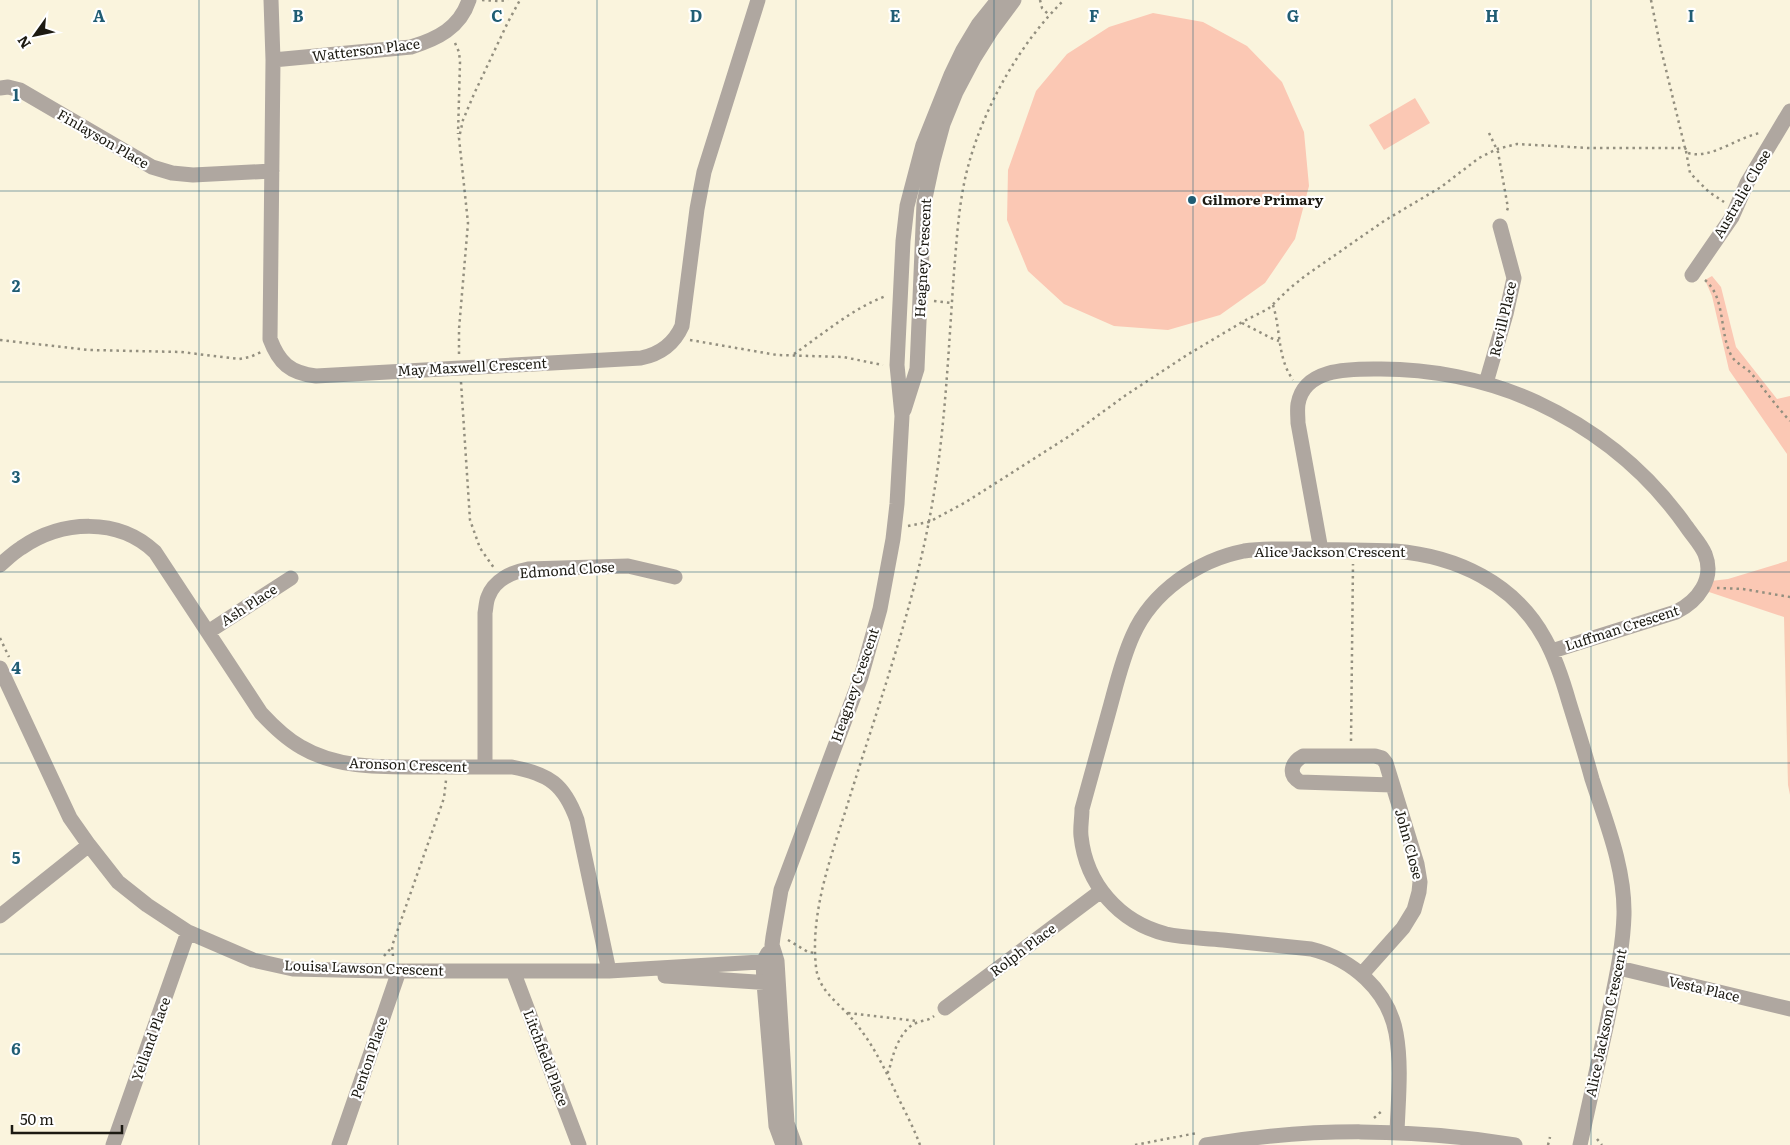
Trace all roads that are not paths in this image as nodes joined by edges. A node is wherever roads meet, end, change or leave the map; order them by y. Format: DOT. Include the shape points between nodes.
graph roads {
  1 [pos="271,0"];
  2 [pos="469,0"];
  3 [pos="758,0"];
  4 [pos="998,0"];
  5 [pos="1014,0"];
  6 [pos="273,60"];
  7 [pos="0,88"];
  8 [pos="1790,111"];
  9 [pos="937,122"];
  10 [pos="272,171"];
  11 [pos="909,200"];
  12 [pos="924,203"];
  13 [pos="1500,226"];
  14 [pos="1693,273"];
  15 [pos="1486,383"];
  16 [pos="902,416"];
  17 [pos="1321,550"];
  18 [pos="0,565"];
  19 [pos="675,577"];
  20 [pos="291,578"];
  21 [pos="208,632"];
  22 [pos="1552,651"];
  23 [pos="4,672"];
  24 [pos="485,767"];
  25 [pos="1392,785"];
  26 [pos="89,845"];
  27 [pos="1101,891"];
  28 [pos="0,916"];
  29 [pos="188,932"];
  30 [pos="770,961"];
  31 [pos="1618,968"];
  32 [pos="398,971"];
  33 [pos="513,971"];
  34 [pos="608,971"];
  35 [pos="1362,974"];
  36 [pos="770,983"];
  37 [pos="945,1008"];
  38 [pos="1790,1009"];
  39 [pos="1397,1133"];
  40 [pos="113,1145"];
  41 [pos="339,1145"];
  42 [pos="579,1145"];
  43 [pos="783,1145"];
  44 [pos="795,1145"];
  45 [pos="1206,1145"];
  46 [pos="1515,1145"];
  47 [pos="1580,1145"];
  1 -- 6 [label="street, May Maxwell Crescent"];
  2 -- 6 [label="street, Watterson Place" via="455,24 430,41 411,47"];
  3 -- 10 [label="street, May Maxwell Crescent" via="704,172 682,326 670,346 653,356 316,376 292,370 275,354 270,339"];
  4 -- 9 [label="street, Heagney Crescent" via="963,50"];
  5 -- 9 [label="street, Heagney Crescent" via="974,58"];
  6 -- 10 [label="street, May Maxwell Crescent"];
  7 -- 10 [label="street, Finlayson Place" via="20,90 152,168 193,175"];
  8 -- 14 [label="street, Australie Close" via="1747,183 1732,217"];
  9 -- 11 [label="street, Heagney Crescent" via="923,145"];
  9 -- 12 [label="street, Heagney Crescent"];
  11 -- 12 [label="street"];
  11 -- 16 [label="street, Heagney Crescent" via="903,241 896,365"];
  12 -- 16 [label="street, Heagney Crescent" via="917,369"];
  13 -- 15 [label="street, Revill Place" via="1514,278"];
  15 -- 17 [label="street" via="1424,371 1392,369 1335,371 1312,382 1298,402 1298,423"];
  15 -- 22 [label="street, Luffman Crescent" via="1535,402 1580,426 1621,455 1673,507 1704,553 1708,565 1705,584 1696,599 1676,612"];
  16 -- 30 [label="street, Heagney Crescent" via="895,524 880,609 861,677 781,890 779,942"];
  17 -- 22 [label="street, Alice Jackson Crescent" via="1412,552 1462,565 1491,580 1516,600"];
  17 -- 27 [label="street, Alice Jackson Crescent" via="1246,551 1204,565 1167,589 1139,623 1123,661 1082,809 1081,835 1085,859"];
  18 -- 21 [label="street, Aronson Crescent" via="44,535 69,528 94,526 117,529 155,552"];
  19 -- 24 [label="street, Edmond Close" via="628,566 528,569 515,572 494,586 488,596 485,613"];
  20 -- 21 [label="street, Ash Place"];
  21 -- 24 [label="street, Aronson Crescent" via="261,713 279,733 302,748 329,759 372,767"];
  22 -- 31 [label="street, Alice Jackson Crescent" via="1618,862 1624,914"];
  23 -- 26 [label="street, Louisa Lawson Crescent" via="70,818"];
  24 -- 34 [label="street, Aronson Crescent" via="533,771 559,786 570,801 577,820"];
  25 -- 25 [label="street, John Close" via="1300,782 1292,772 1293,765 1304,756 1375,756 1386,763"];
  25 -- 35 [label="street, John Close" via="1417,864 1420,892 1403,928"];
  26 -- 28 [label="street"];
  26 -- 29 [label="street, Louisa Lawson Crescent" via="118,882"];
  27 -- 35 [label="street, Alice Jackson Crescent" via="1119,910 1141,925 1167,934 1311,949 1344,961"];
  27 -- 37 [label="street, Rolph Place"];
  29 -- 32 [label="street, Louisa Lawson Crescent" via="253,960 293,969"];
  29 -- 40 [label="street, Yelland Place"];
  30 -- 34 [label="street, Louisa Lawson Crescent"];
  30 -- 36 [label="street, Heagney Crescent"];
  31 -- 38 [label="street, Vesta Place"];
  31 -- 47 [label="street, Alice Jackson Crescent"];
  32 -- 33 [label="street, Louisa Lawson Crescent"];
  32 -- 41 [label="street, Penton Place"];
  33 -- 34 [label="street, Louisa Lawson Crescent"];
  33 -- 42 [label="street, Litchfield Place"];
  34 -- 36 [label="street, Louisa Lawson Crescent"];
  35 -- 39 [label="street, Alice Jackson Crescent" via="1387,1006 1396,1032 1399,1060"];
  36 -- 43 [label="street, Heagney Crescent" via="776,1126"];
  36 -- 44 [label="street, Heagney Crescent" via="788,1123"];
  39 -- 45 [label="street" via="1288,1136"];
  39 -- 46 [label="street"];
}
